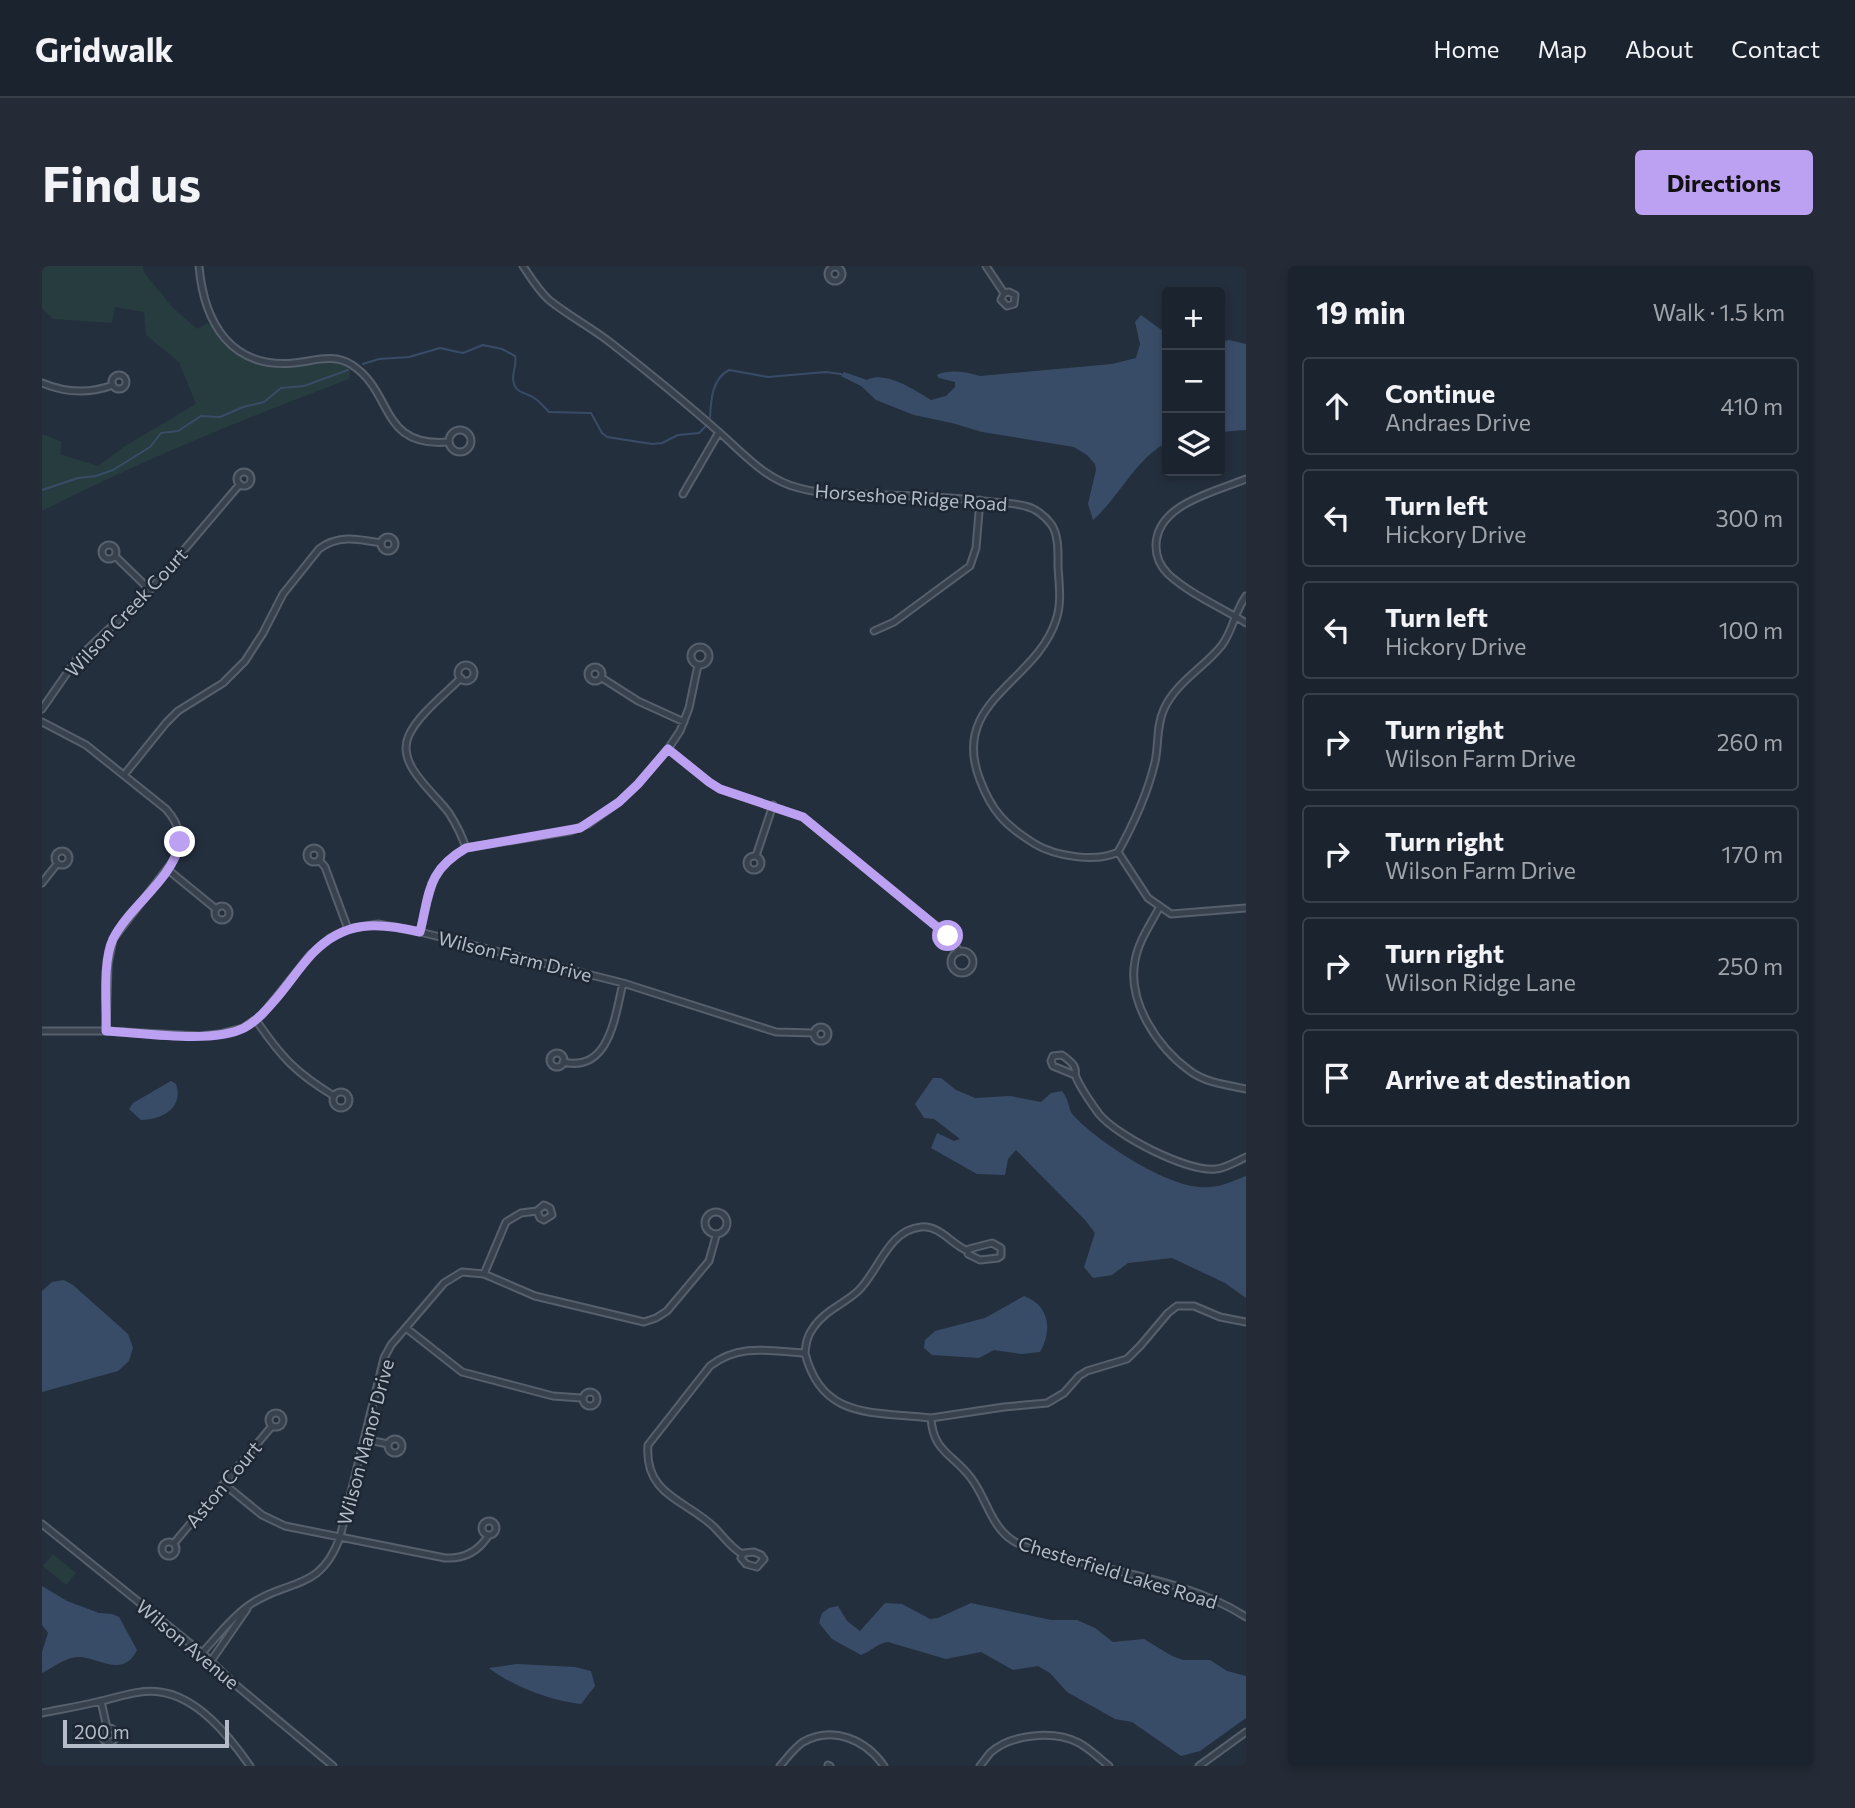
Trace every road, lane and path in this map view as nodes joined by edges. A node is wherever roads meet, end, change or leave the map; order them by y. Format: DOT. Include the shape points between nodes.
graph roads {
  1 [pos="199,266"];
  2 [pos="523,266"];
  3 [pos="986,266"];
  4 [pos="1004,293"];
  5 [pos="42,383"];
  6 [pos="113,385"];
  7 [pos="719,432"];
  8 [pos="449,442"];
  9 [pos="1246,480"];
  10 [pos="240,484"];
  11 [pos="683,494"];
  12 [pos="980,500"];
  13 [pos="381,543"];
  14 [pos="115,556"];
  15 [pos="150,590"];
  16 [pos="1246,596"];
  17 [pos="1234,616"];
  18 [pos="1246,623"];
  19 [pos="874,631"];
  20 [pos="698,666"];
  21 [pos="461,678"];
  22 [pos="602,678"];
  23 [pos="42,709"];
  24 [pos="42,722"];
  25 [pos="684,722"];
  26 [pos="668,749"];
  27 [pos="124,775"];
  28 [pos="773,805"];
  29 [pos="466,848"];
  30 [pos="1118,852"];
  31 [pos="756,856"];
  32 [pos="319,860"];
  33 [pos="57,864"];
  34 [pos="167,869"];
  35 [pos="42,883"];
  36 [pos="1160,908"];
  37 [pos="1246,908"];
  38 [pos="216,909"];
  39 [pos="348,929"];
  40 [pos="420,932"];
  41 [pos="959,952"];
  42 [pos="623,983"];
  43 [pos="256,1020"];
  44 [pos="42,1031"];
  45 [pos="106,1031"];
  46 [pos="814,1033"];
  47 [pos="564,1062"];
  48 [pos="1075,1075"];
  49 [pos="1246,1089"];
  50 [pos="334,1096"];
  51 [pos="1246,1157"];
  52 [pos="537,1211"];
  53 [pos="716,1236"];
  54 [pos="968,1251"];
  55 [pos="484,1274"];
  56 [pos="1246,1322"];
  57 [pos="406,1328"];
  58 [pos="805,1353"];
  59 [pos="581,1398"];
  60 [pos="931,1418"];
  61 [pos="272,1426"];
  62 [pos="364,1439"];
  63 [pos="388,1444"];
  64 [pos="224,1484"];
  65 [pos="42,1524"];
  66 [pos="488,1536"];
  67 [pos="340,1537"];
  68 [pos="175,1542"];
  69 [pos="742,1554"];
  70 [pos="250,1605"];
  71 [pos="1246,1617"];
  72 [pos="202,1653"];
  73 [pos="211,1661"];
  74 [pos="101,1701"];
  75 [pos="42,1713"];
  76 [pos="107,1728"];
  77 [pos="1246,1732"];
  78 [pos="250,1766"];
  79 [pos="333,1766"];
  80 [pos="780,1766"];
  81 [pos="884,1766"];
  82 [pos="980,1766"];
  83 [pos="1109,1766"];
  84 [pos="1199,1766"];
  1 -- 8 [label="street" via="211,319 235,349 272,363 343,360 368,379 388,417 402,431 421,442"];
  2 -- 7 [label="street, Horseshoe Ridge Road" via="549,299 610,342"];
  3 -- 4 [label="street"];
  5 -- 6 [label="street" via="76,391"];
  7 -- 11 [label="street"];
  7 -- 12 [label="street, Horseshoe Ridge Road" via="757,467 795,488 829,495"];
  8 -- 8 [label="street" via="462,451 470,445 470,438 458,430"];
  9 -- 17 [label="street" via="1184,505 1168,516 1157,536 1157,557 1167,573"];
  10 -- 15 [label="street, Wilson Creek Court"];
  12 -- 19 [label="street" via="970,566 894,622"];
  12 -- 30 [label="street, Horseshoe Ridge Road" via="1025,506 1050,523 1057,544 1060,598 1056,621 1041,646 978,720 975,767 999,817 1040,847 1092,859"];
  13 -- 27 [label="street" via="343,538 319,549 283,594 245,661 223,682 178,711"];
  14 -- 15 [label="street"];
  15 -- 23 [label="street, Wilson Creek Court" via="83,652"];
  16 -- 17 [label="street"];
  17 -- 18 [label="street"];
  17 -- 30 [label="street" via="1223,643 1164,707 1147,786"];
  20 -- 25 [label="street"];
  21 -- 29 [label="street" via="414,727 406,750 409,763 449,814"];
  22 -- 25 [label="street"];
  24 -- 27 [label="street" via="77,740"];
  25 -- 26 [label="street"];
  26 -- 28 [label="street" via="720,789"];
  26 -- 29 [label="street" via="619,802 580,828"];
  27 -- 34 [label="street" via="166,808 177,823 179,848"];
  28 -- 31 [label="street"];
  28 -- 41 [label="street" via="803,817 953,940"];
  29 -- 40 [label="street" via="446,860 434,877"];
  30 -- 36 [label="street" via="1148,898"];
  32 -- 39 [label="street"];
  33 -- 35 [label="street"];
  34 -- 38 [label="street"];
  34 -- 45 [label="street" via="113,939"];
  36 -- 37 [label="street" via="1177,914"];
  36 -- 49 [label="street" via="1139,944 1133,974 1147,1023 1191,1072"];
  39 -- 40 [label="street, Wilson Farm Drive" via="378,924"];
  39 -- 43 [label="street, Wilson Farm Drive" via="310,955"];
  40 -- 42 [label="street, Wilson Farm Drive"];
  41 -- 41 [label="street" via="952,965 955,971 965,973 973,959"];
  42 -- 46 [label="street, Wilson Farm Drive" via="776,1032"];
  42 -- 47 [label="street" via="609,1039 601,1051 585,1062"];
  43 -- 45 [label="street, Wilson Farm Drive" via="243,1028 199,1036"];
  43 -- 50 [label="street" via="286,1061"];
  44 -- 45 [label="street, Wilson Farm Drive"];
  48 -- 48 [label="street" via="1073,1064 1062,1055 1053,1056 1053,1066"];
  48 -- 51 [label="street" via="1100,1115 1134,1142 1207,1169"];
  52 -- 55 [label="street" via="506,1222"];
  53 -- 53 [label="street, Wilson Manor Drive" via="727,1226 718,1212 706,1222"];
  53 -- 55 [label="street, Wilson Manor Drive" via="709,1261 667,1311 644,1322 535,1296"];
  54 -- 54 [label="street" via="973,1258 986,1261 998,1258 1002,1251 992,1243"];
  54 -- 58 [label="street" via="930,1228 902,1235 861,1289 814,1326"];
  55 -- 57 [label="street, Wilson Manor Drive" via="462,1272 448,1279"];
  56 -- 60 [label="street" via="1194,1306 1177,1306 1127,1359 1087,1371 1048,1404"];
  57 -- 59 [label="street" via="462,1372 553,1396"];
  57 -- 62 [label="street, Wilson Manor Drive" via="384,1358"];
  58 -- 60 [label="street" via="814,1380 845,1407"];
  58 -- 69 [label="street" via="754,1349 723,1357 710,1366 648,1445 650,1468 667,1495"];
  60 -- 71 [label="street, Chesterfield Lakes Road" via="936,1443 971,1479 1001,1530 1013,1541 1200,1593"];
  61 -- 64 [label="street, Aston Court"];
  62 -- 63 [label="street"];
  62 -- 67 [label="street, Wilson Manor Drive"];
  64 -- 67 [label="street" via="275,1523"];
  64 -- 68 [label="street, Aston Court"];
  65 -- 72 [label="street, Wilson Avenue"];
  66 -- 67 [label="street" via="477,1549 453,1559"];
  67 -- 70 [label="street, Wilson Manor Drive" via="328,1563 314,1576"];
  70 -- 72 [label="street, Wilson Manor Drive"];
  70 -- 73 [label="street"];
  72 -- 73 [label="street, Wilson Avenue"];
  73 -- 79 [label="street, Wilson Avenue"];
  74 -- 75 [label="street"];
  74 -- 76 [label="street"];
  74 -- 78 [label="street" via="160,1692 192,1704"];
  77 -- 84 [label="street"];
  80 -- 81 [label="street" via="801,1743 836,1734 857,1741"];
  82 -- 83 [label="street" via="1001,1746 1050,1736 1079,1743"];
}
